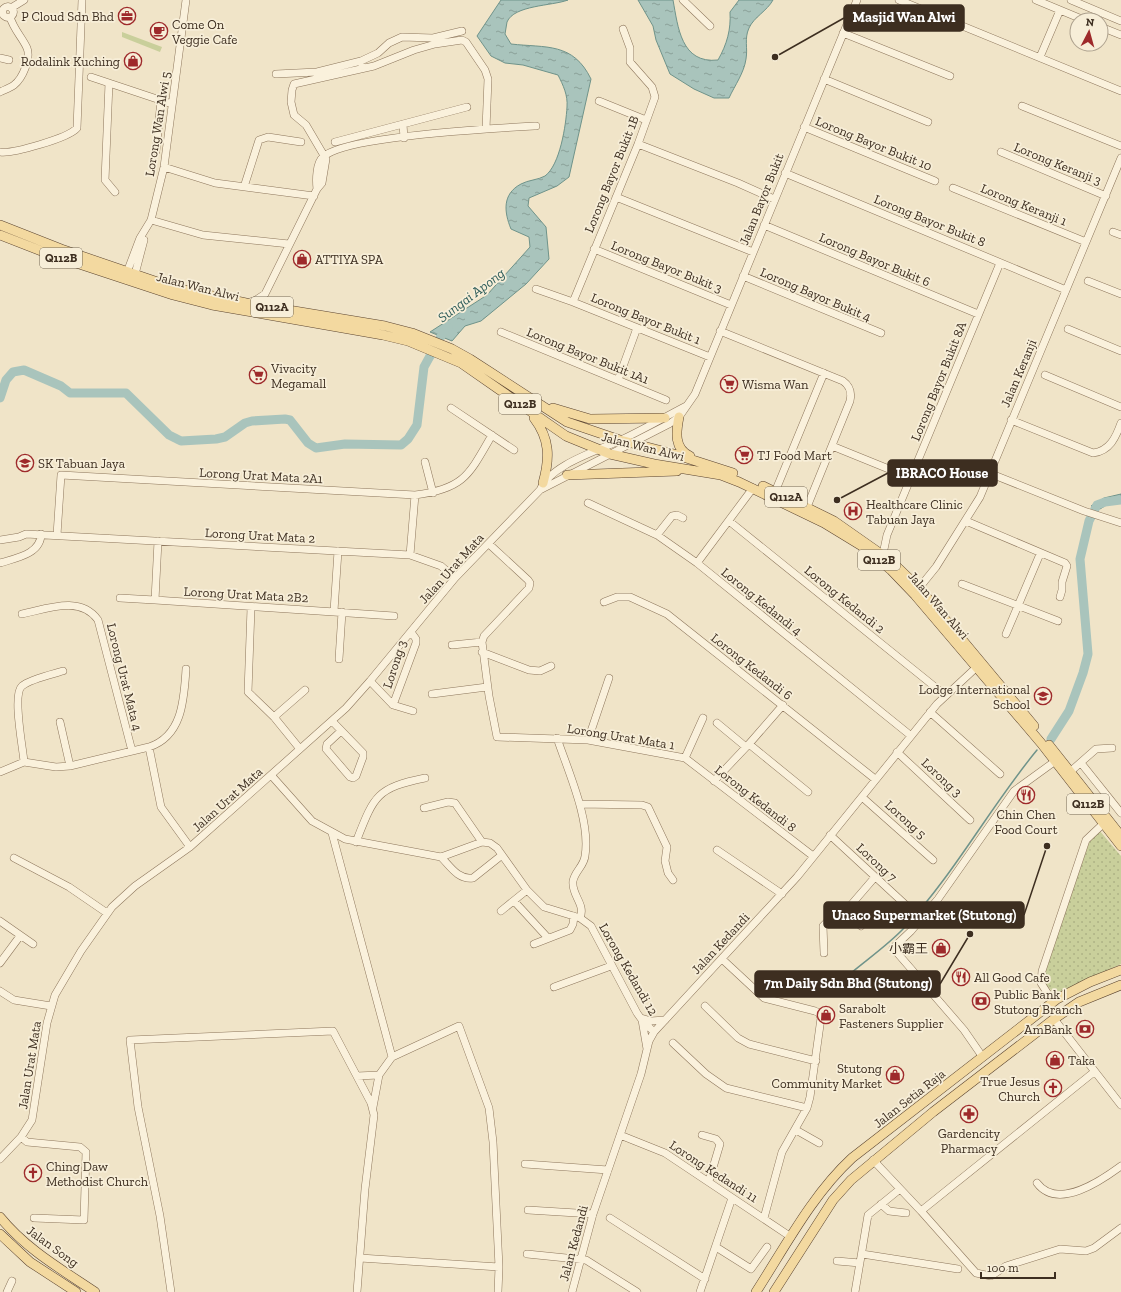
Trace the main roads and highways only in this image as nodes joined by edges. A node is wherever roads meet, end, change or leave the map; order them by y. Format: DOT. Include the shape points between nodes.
graph roads {
  1 [pos="0,225"];
  2 [pos="0,235"];
  3 [pos="130,277"];
  4 [pos="410,337"];
  5 [pos="538,403"];
  6 [pos="529,411"];
  7 [pos="679,417"];
  8 [pos="665,418"];
  9 [pos="708,464"];
  10 [pos="686,470"];
  11 [pos="567,475"];
  12 [pos="542,486"];
  13 [pos="978,666"];
  14 [pos="1045,744"];
  15 [pos="1121,836"];
  16 [pos="1121,846"];
  17 [pos="1121,970"];
  18 [pos="1121,984"];
  19 [pos="1016,1048"];
  20 [pos="982,1056"];
  21 [pos="873,1160"];
  22 [pos="851,1180"];
  23 [pos="0,1217"];
  24 [pos="802,1219"];
  25 [pos="0,1234"];
  26 [pos="791,1237"];
  27 [pos="778,1291"];
  28 [pos="76,1292"];
  29 [pos="95,1292"];
  30 [pos="756,1292"];
  31 [pos="762,1292"];
  1 -- 3 [label="main road, Jalan Wan Alwi / Q112A"];
  2 -- 3 [label="main road, Jalan Wan Alwi / Q112B" via="48,254"];
  3 -- 4 [label="main road, Jalan Wan Alwi / Q112A" via="246,303 385,326"];
  3 -- 4 [label="main road, Jalan Wan Alwi / Q112B" via="212,305 383,335"];
  4 -- 5 [label="main road, Jalan Wan Alwi / Q112A" via="452,349"];
  4 -- 6 [label="main road, Jalan Wan Alwi / Q112B" via="461,363"];
  5 -- 8 [label="main road" via="590,419"];
  5 -- 9 [label="main road, Jalan Wan Alwi / Q112A" via="567,422 633,444"];
  6 -- 10 [label="main road, Jalan Wan Alwi / Q112B" via="566,436 598,450"];
  6 -- 12 [label="main road" via="541,426 548,446"];
  7 -- 9 [label="main road" via="677,435 680,448 685,454"];
  9 -- 13 [label="main road, Jalan Wan Alwi / Q112A" via="743,477 807,508 850,531 883,554 919,588"];
  10 -- 11 [label="main road"];
  10 -- 13 [label="main road, Jalan Wan Alwi / Q112B" via="721,475 753,488 844,535 891,570"];
  13 -- 14 [label="main road, Jalan Wan Alwi / Q112A"];
  14 -- 15 [label="main road, Jalan Wan Alwi / Q112A" via="1071,771"];
  14 -- 16 [label="main road, Jalan Wan Alwi / Q112B" via="1054,762"];
  17 -- 20 [label="main road, Jalan Setia Raja" via="1090,982 1053,1002"];
  18 -- 19 [label="main road, Jalan Setia Raja" via="1079,1002"];
  19 -- 20 [label="main road" via="991,1062"];
  19 -- 21 [label="main road, Jalan Setia Raja"];
  20 -- 24 [label="main road, Jalan Setia Raja" via="843,1167"];
  21 -- 22 [label="main road, Jalan Setia Raja"];
  21 -- 24 [label="main road" via="859,1159 836,1180 811,1214"];
  22 -- 26 [label="main road" via="844,1180 837,1186 804,1237"];
  22 -- 27 [label="main road, Jalan Setia Raja" via="833,1200"];
  23 -- 29 [label="main road, Jalan Song" via="18,1238"];
  24 -- 26 [label="main road, Jalan Setia Raja"];
  25 -- 28 [label="main road, Jalan Song" via="30,1262"];
  26 -- 30 [label="main road, Jalan Setia Raja"];
  27 -- 31 [label="main road" via="766,1289"];
}
